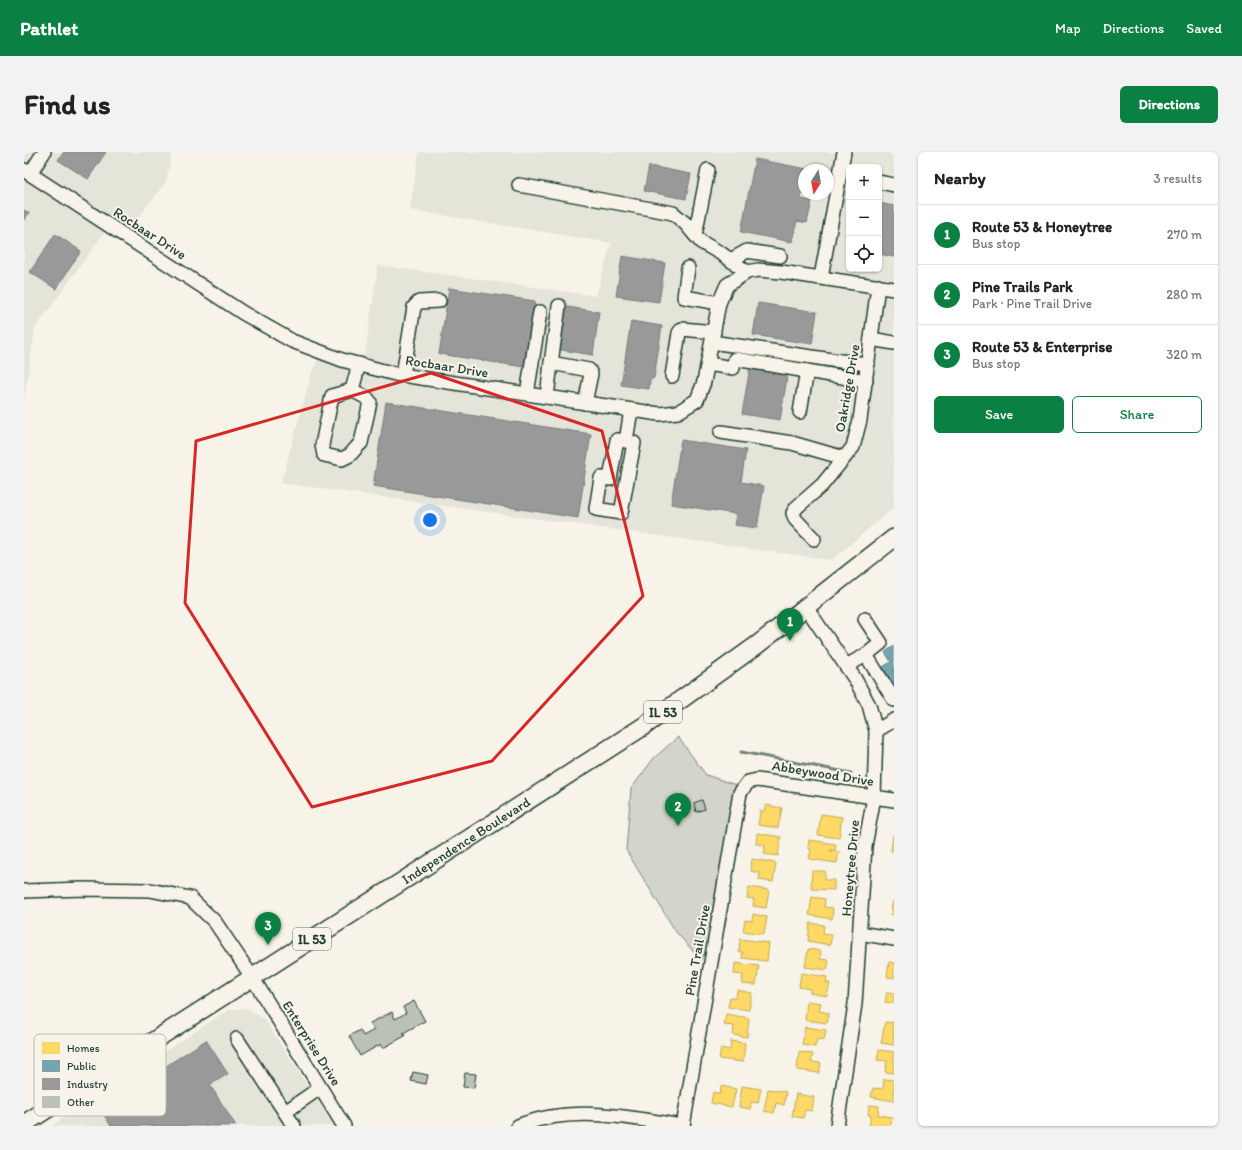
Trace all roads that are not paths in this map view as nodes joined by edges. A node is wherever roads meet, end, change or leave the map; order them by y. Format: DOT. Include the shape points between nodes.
graph roads {
  1 [pos="44,152"];
  2 [pos="844,152"];
  3 [pos="708,170"];
  4 [pos="27,172"];
  5 [pos="844,176"];
  6 [pos="882,183"];
  7 [pos="519,185"];
  8 [pos="894,185"];
  9 [pos="695,235"];
  10 [pos="780,256"];
  11 [pos="731,260"];
  12 [pos="688,268"];
  13 [pos="747,272"];
  14 [pos="821,277"];
  15 [pos="878,286"];
  16 [pos="894,289"];
  17 [pos="439,301"];
  18 [pos="718,303"];
  19 [pos="559,306"];
  20 [pos="540,312"];
  21 [pos="713,337"];
  22 [pos="871,339"];
  23 [pos="894,343"];
  24 [pos="551,363"];
  25 [pos="359,364"];
  26 [pos="708,364"];
  27 [pos="868,364"];
  28 [pos="807,371"];
  29 [pos="403,375"];
  30 [pos="672,376"];
  31 [pos="866,381"];
  32 [pos="352,390"];
  33 [pos="528,394"];
  34 [pos="547,397"];
  35 [pos="585,403"];
  36 [pos="631,410"];
  37 [pos="800,412"];
  38 [pos="721,432"];
  39 [pos="626,441"];
  40 [pos="844,458"];
  41 [pos="894,538"];
  42 [pos="814,539"];
  43 [pos="806,608"];
  44 [pos="865,618"];
  45 [pos="866,655"];
  46 [pos="846,666"];
  47 [pos="894,700"];
  48 [pos="894,720"];
  49 [pos="876,731"];
  50 [pos="748,782"];
  51 [pos="874,797"];
  52 [pos="894,800"];
  53 [pos="24,892"];
  54 [pos="860,933"];
  55 [pos="894,939"];
  56 [pos="252,977"];
  57 [pos="164,1034"];
  58 [pos="237,1039"];
  59 [pos="320,1088"];
  60 [pos="285,1112"];
  61 [pos="36,1116"];
  62 [pos="24,1124"];
  63 [pos="524,1125"];
  64 [pos="294,1126"];
  65 [pos="344,1126"];
  66 [pos="683,1126"];
  67 [pos="837,1126"];
  1 -- 4 [label="street"];
  2 -- 5 [label="street"];
  3 -- 9 [label="street"];
  4 -- 25 [label="street, Rocbaar Drive" via="243,313 292,341"];
  5 -- 14 [label="street"];
  6 -- 8 [label="street"];
  7 -- 9 [label="street" via="673,213"];
  9 -- 11 [label="street" via="701,242"];
  10 -- 11 [label="street" via="747,251"];
  11 -- 13 [label="street"];
  12 -- 18 [label="street" via="684,297"];
  13 -- 14 [label="street, Rocbaar Drive" via="758,270"];
  13 -- 18 [label="street, Rocbaar Drive" via="727,285"];
  14 -- 15 [label="street, Rocbaar Drive"];
  15 -- 16 [label="street, Rocbaar Drive"];
  15 -- 22 [label="street, Oakridge Drive"];
  17 -- 29 [label="street" via="419,302 414,307"];
  18 -- 21 [label="street, Rocbaar Drive"];
  19 -- 24 [label="street"];
  20 -- 33 [label="street"];
  21 -- 26 [label="street, Rocbaar Drive"];
  21 -- 27 [label="street" via="832,360"];
  21 -- 30 [label="street" via="682,329 679,333"];
  22 -- 23 [label="street"];
  22 -- 27 [label="street, Oakridge Drive"];
  24 -- 34 [label="street"];
  24 -- 35 [label="street" via="589,370 591,374"];
  25 -- 29 [label="street, Rocbaar Drive"];
  25 -- 32 [label="street"];
  26 -- 28 [label="street" via="733,368 735,359"];
  26 -- 36 [label="street, Rocbaar Drive" via="696,400 678,412 659,414"];
  27 -- 31 [label="street, Oakridge Drive"];
  28 -- 31 [label="street"];
  28 -- 37 [label="street"];
  29 -- 33 [label="street, Rocbaar Drive"];
  31 -- 40 [label="street, Oakridge Drive" via="860,420 852,447"];
  32 -- 32 [label="street" via="332,396 322,445 324,455 342,459 350,455 361,443 370,402"];
  33 -- 34 [label="street, Rocbaar Drive"];
  34 -- 35 [label="street, Rocbaar Drive"];
  35 -- 36 [label="street, Rocbaar Drive"];
  36 -- 39 [label="street"];
  38 -- 40 [label="street" via="792,443"];
  39 -- 39 [label="street" via="634,443 622,513 596,508 601,478 610,479 617,440"];
  40 -- 42 [label="street, Oakridge Drive" via="822,485 793,513 795,519"];
  41 -- 43 [label="main road, Independence Boulevard / IL 53"];
  43 -- 46 [label="street, Honeytree Drive"];
  43 -- 56 [label="main road, Independence Boulevard / IL 53" via="644,726"];
  44 -- 45 [label="street" via="881,643"];
  45 -- 46 [label="street"];
  45 -- 47 [label="street"];
  46 -- 49 [label="street, Honeytree Drive" via="869,705"];
  48 -- 49 [label="street"];
  49 -- 51 [label="street, Honeytree Drive"];
  50 -- 51 [label="street, Abbeywood Drive" via="757,780"];
  50 -- 66 [label="street, Pine Trail Drive" via="740,793"];
  51 -- 52 [label="street, Abbeywood Drive"];
  51 -- 54 [label="street, Honeytree Drive" via="865,846"];
  53 -- 56 [label="street, Enterprise Drive" via="83,889 150,890 190,898 215,922"];
  54 -- 55 [label="street"];
  54 -- 67 [label="street, Honeytree Drive" via="855,1004"];
  56 -- 57 [label="main road, Independence Boulevard / IL 53"];
  56 -- 59 [label="street, Enterprise Drive"];
  58 -- 60 [label="street"];
  59 -- 60 [label="street"];
  59 -- 65 [label="street, Enterprise Drive"];
  60 -- 64 [label="street"];
  61 -- 62 [label="main road, Independence Boulevard / IL 53"];
  63 -- 66 [label="street" via="557,1116 592,1114"];
}
